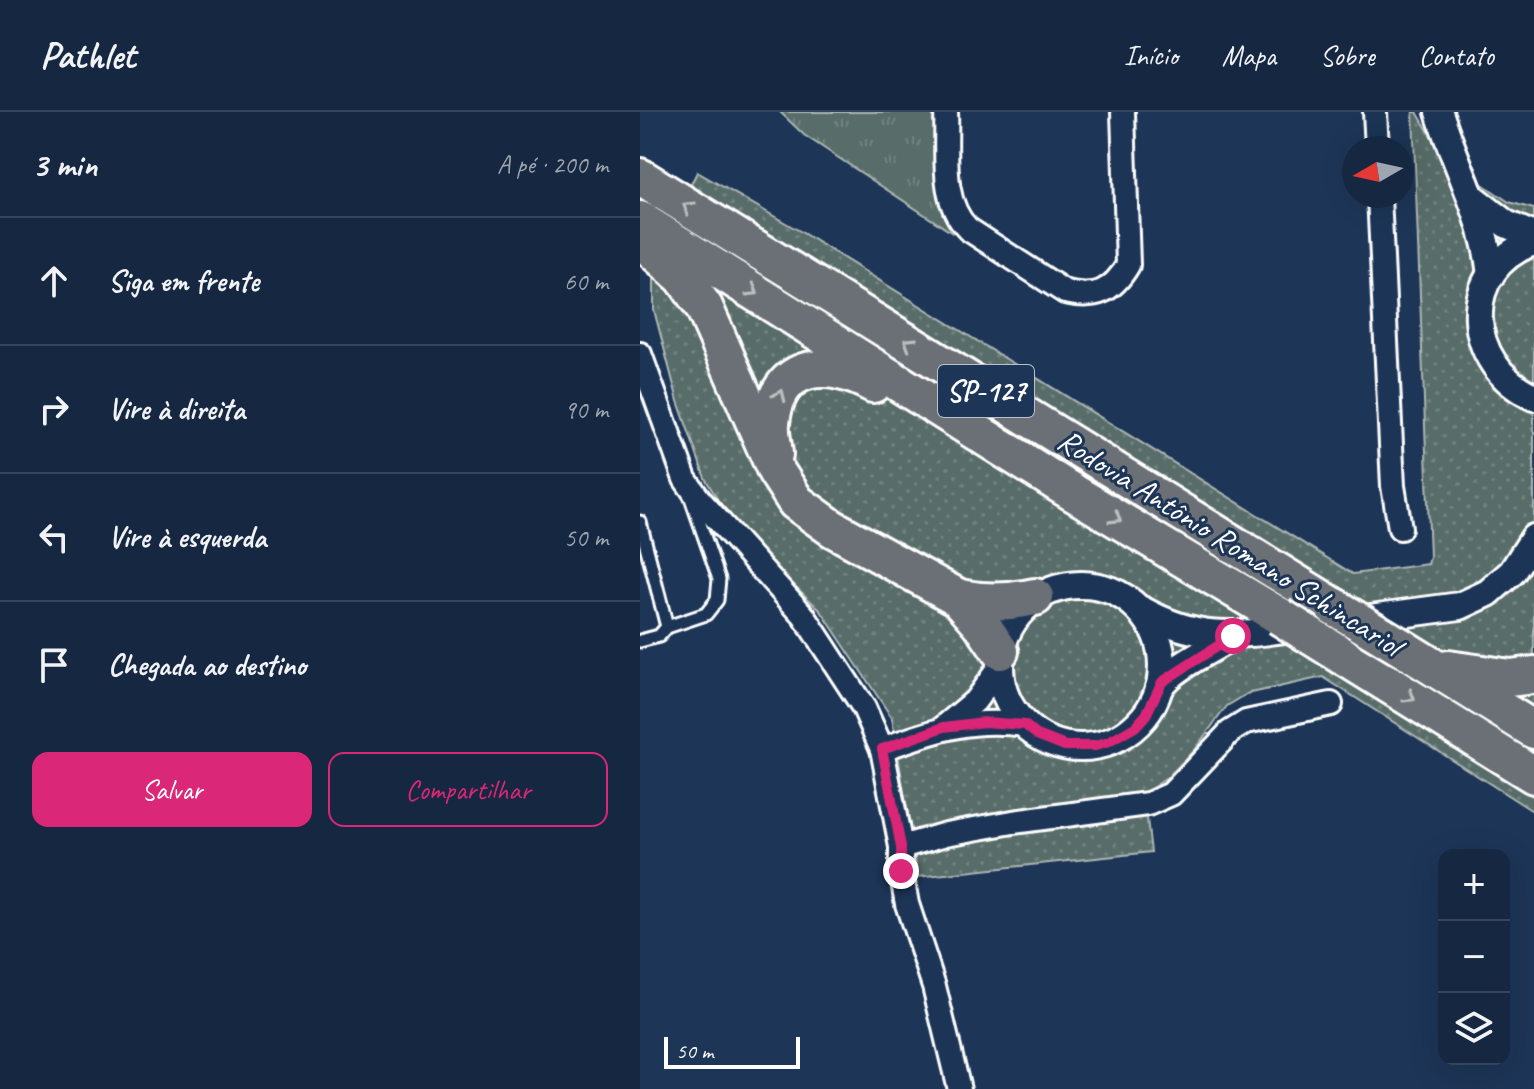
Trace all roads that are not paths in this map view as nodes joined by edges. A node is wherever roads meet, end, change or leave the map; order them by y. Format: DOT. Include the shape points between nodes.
graph roads {
  1 [pos="946,112"];
  2 [pos="1123,112"];
  3 [pos="1375,112"];
  4 [pos="1439,112"];
  5 [pos="1376,136"];
  6 [pos="640,177"];
  7 [pos="1474,199"];
  8 [pos="1380,208"];
  9 [pos="640,220"];
  10 [pos="1534,236"];
  11 [pos="640,239"];
  12 [pos="1534,242"];
  13 [pos="1491,275"];
  14 [pos="640,354"];
  15 [pos="1529,400"];
  16 [pos="776,471"];
  17 [pos="685,479"];
  18 [pos="1064,487"];
  19 [pos="640,522"];
  20 [pos="1400,528"];
  21 [pos="1534,538"];
  22 [pos="1035,597"];
  23 [pos="959,598"];
  24 [pos="1140,609"];
  25 [pos="667,627"];
  26 [pos="1233,636"];
  27 [pos="640,641"];
  28 [pos="1000,659"];
  29 [pos="1433,667"];
  30 [pos="1534,675"];
  31 [pos="1159,688"];
  32 [pos="1331,704"];
  33 [pos="1025,725"];
  34 [pos="944,727"];
  35 [pos="1534,730"];
  36 [pos="882,749"];
  37 [pos="1534,775"];
  38 [pos="901,847"];
  39 [pos="959,1089"];
  1 -- 2 [label="street" via="949,199 957,219 1065,292 1083,296 1118,283 1128,265"];
  3 -- 5 [label="street"];
  4 -- 7 [label="street"];
  29 -- 6 [label="highway, Rodovia Antônio Romano Schincariol / SP-127, one-way, bridge"];
  7 -- 10 [label="street" via="1506,224"];
  7 -- 13 [label="street"];
  8 -- 20 [label="street" via="1393,486"];
  9 -- 18 [label="highway, Rodovia Antônio Romano Schincariol / SP-127, one-way"];
  11 -- 16 [label="highway" via="683,277 704,307"];
  12 -- 13 [label="street" via="1514,252"];
  13 -- 15 [label="street" via="1480,306 1481,339 1495,368"];
  14 -- 17 [label="street"];
  16 -- 18 [label="highway, one-way" via="770,425 776,400 785,383 801,372 826,368 854,374"];
  16 -- 23 [label="highway" via="811,515"];
  17 -- 25 [label="lane" via="719,590 706,614"];
  17 -- 36 [label="street" via="804,616 864,708"];
  18 -- 37 [label="highway, Rodovia Antônio Romano Schincariol / SP-127, one-way, bridge"];
  19 -- 25 [label="lane"];
  21 -- 26 [label="street" via="1512,572 1488,593 1460,606"];
  22 -- 23 [label="highway" via="1014,602"];
  22 -- 24 [label="street" via="1082,584 1113,590"];
  22 -- 28 [label="street" via="1012,621"];
  23 -- 28 [label="highway" via="981,623"];
  24 -- 26 [label="street" via="1184,629"];
  24 -- 31 [label="street" via="1160,646"];
  25 -- 27 [label="lane" via="659,636"];
  26 -- 31 [label="street"];
  28 -- 33 [label="street" via="1007,700"];
  28 -- 34 [label="street" via="975,701"];
  29 -- 30 [label="highway" via="1499,677"];
  29 -- 35 [label="highway, Rodovia Antônio Romano Schincariol / SP-127"];
  31 -- 33 [label="street" via="1135,727 1095,746 1065,746"];
  32 -- 38 [label="street" via="1246,722 1171,794 1148,804 1013,822"];
  33 -- 34 [label="street" via="984,722"];
  34 -- 36 [label="street"];
  36 -- 38 [label="street"];
  38 -- 39 [label="street" via="907,904"];
}
